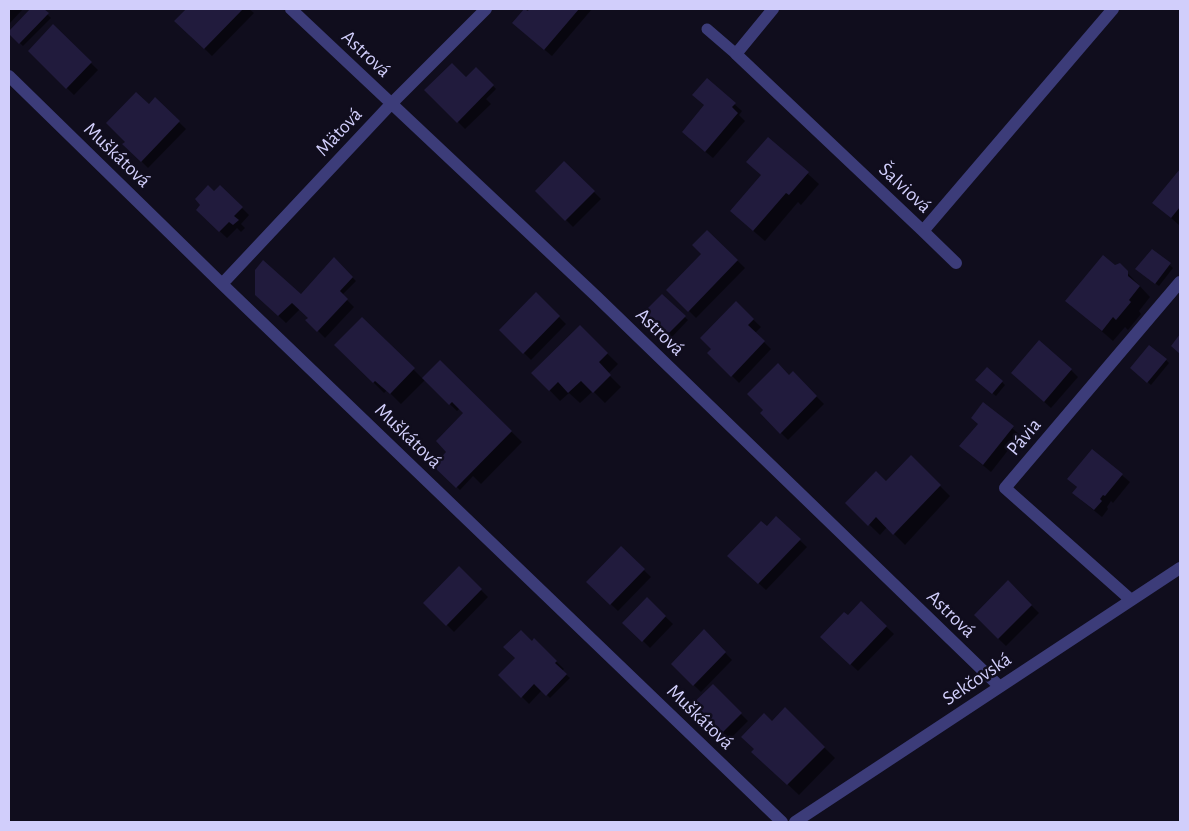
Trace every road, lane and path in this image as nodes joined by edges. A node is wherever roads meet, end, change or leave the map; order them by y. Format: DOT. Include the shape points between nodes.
graph roads {
  1 [pos="291,9"];
  2 [pos="486,9"];
  3 [pos="773,9"];
  4 [pos="1113,9"];
  5 [pos="707,29"];
  6 [pos="736,54"];
  7 [pos="9,76"];
  8 [pos="391,104"];
  9 [pos="923,231"];
  10 [pos="956,263"];
  11 [pos="1180,282"];
  12 [pos="222,284"];
  13 [pos="1180,568"];
  14 [pos="1130,600"];
  15 [pos="1000,686"];
  16 [pos="782,822"];
  17 [pos="795,822"];
  1 -- 8 [label="street, Astrová"];
  2 -- 8 [label="street, Mätová"];
  3 -- 6 [label="street"];
  4 -- 9 [label="street, Šalviová"];
  5 -- 6 [label="lane"];
  6 -- 9 [label="street, Šalviová"];
  7 -- 12 [label="street, Muškátová"];
  8 -- 12 [label="street, Mätová"];
  8 -- 15 [label="street, Astrová" via="597,297"];
  9 -- 10 [label="street"];
  11 -- 14 [label="street, Pávia" via="1006,488"];
  12 -- 16 [label="street, Muškátová"];
  13 -- 14 [label="street, Sekčovská"];
  14 -- 15 [label="street, Sekčovská"];
  15 -- 17 [label="street, Sekčovská"];
}
